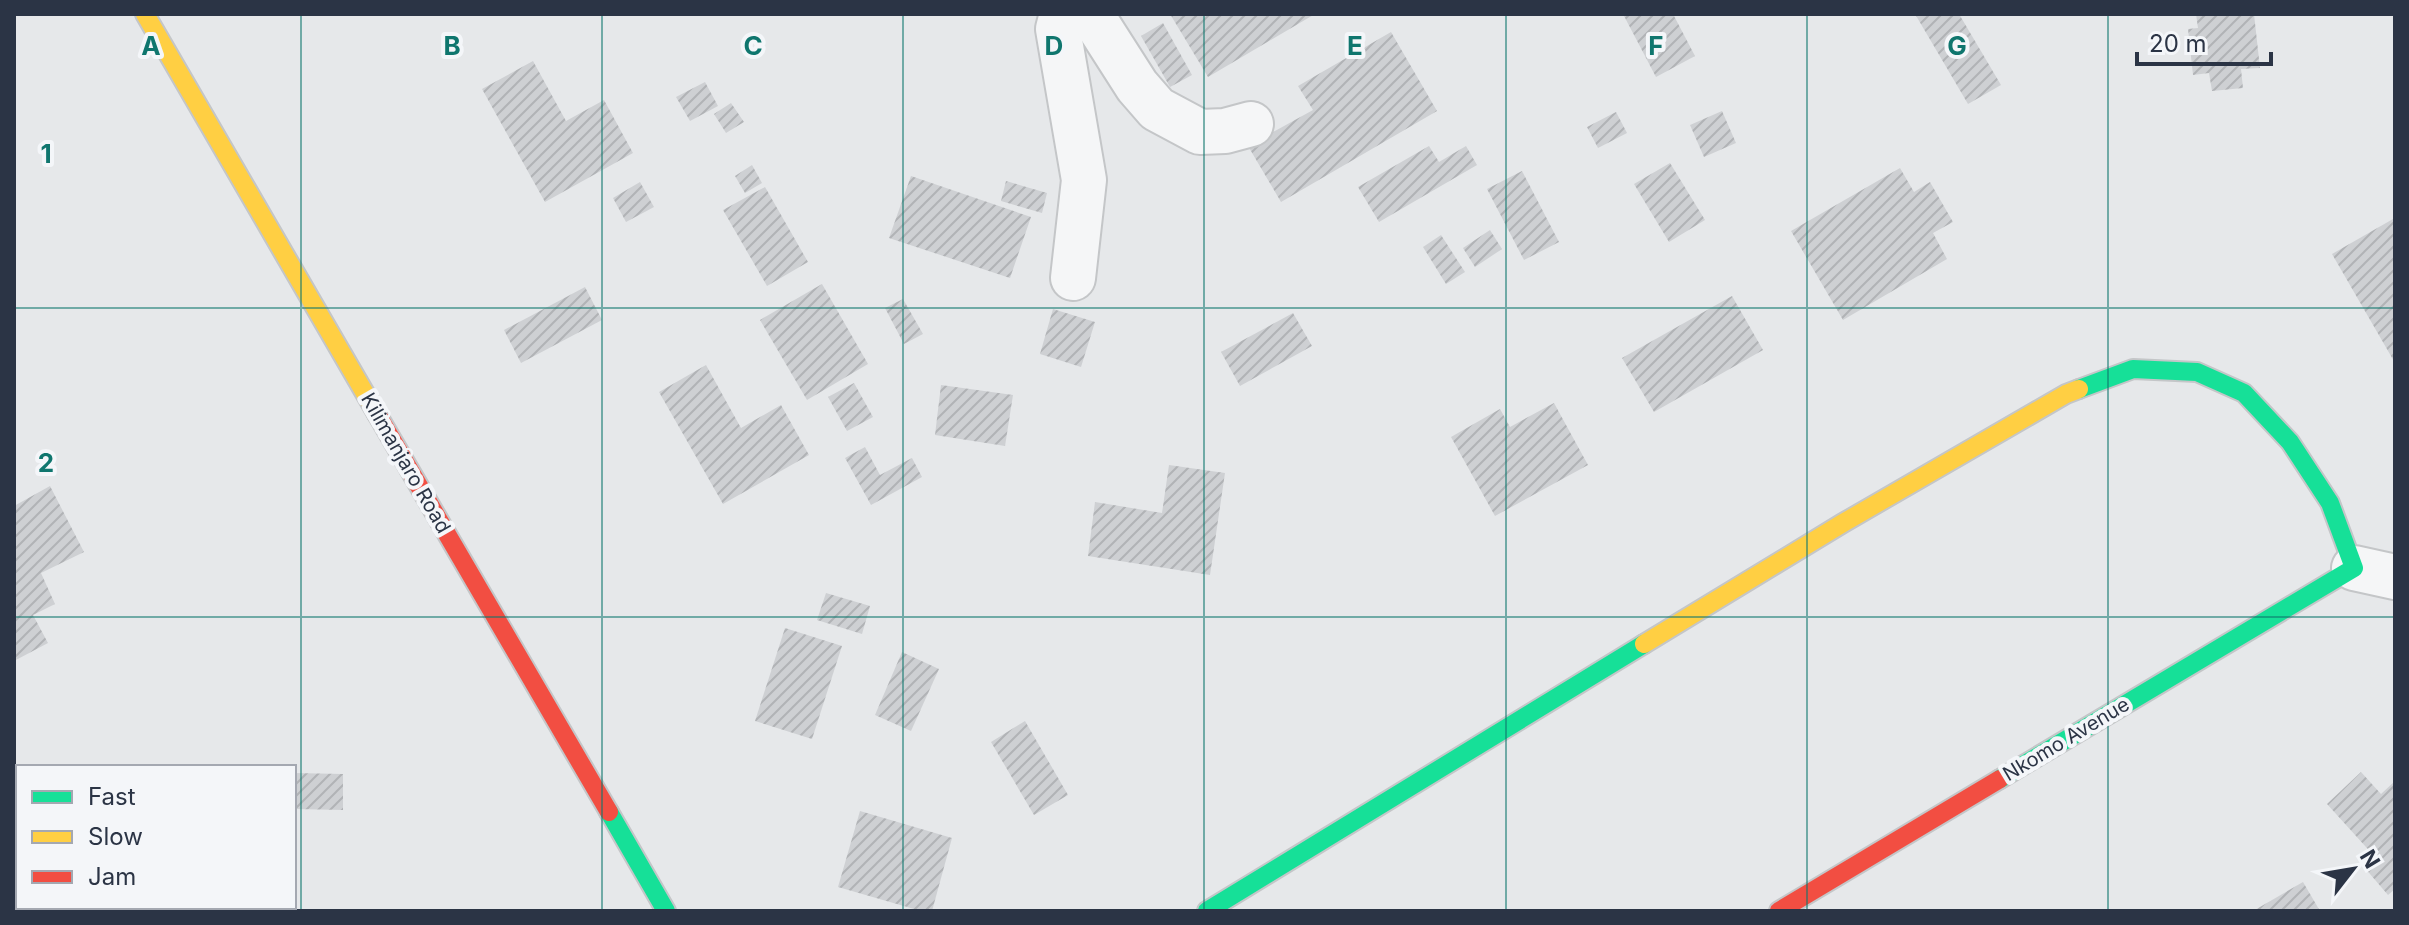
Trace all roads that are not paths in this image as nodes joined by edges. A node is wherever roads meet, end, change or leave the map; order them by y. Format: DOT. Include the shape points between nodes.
graph roads {
  1 [pos="145,14"];
  2 [pos="1062,14"];
  3 [pos="1091,14"];
  4 [pos="1251,124"];
  5 [pos="1073,278"];
  6 [pos="2374,572"];
  7 [pos="666,911"];
  8 [pos="1207,911"];
  9 [pos="1779,911"];
  1 -- 7 [label="street, Kilimanjaro Road"];
  2 -- 5 [label="street" via="1058,29 1084,180"];
  3 -- 4 [label="street" via="1157,109 1200,132"];
  6 -- 8 [label="street" via="2290,442 2244,393 2197,372 2133,369 2066,394 1843,523"];
  6 -- 9 [label="street, Nkomo Avenue"];
}
